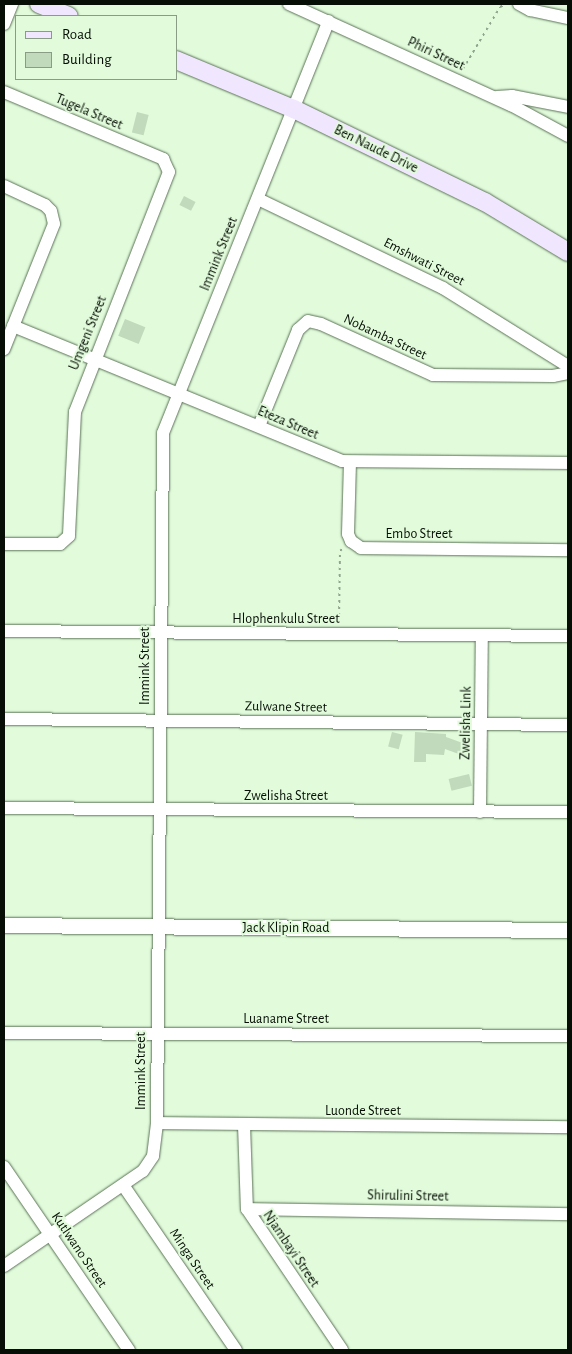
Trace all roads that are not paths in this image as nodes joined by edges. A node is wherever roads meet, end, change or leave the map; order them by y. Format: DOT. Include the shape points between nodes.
graph roads {
  1 [pos="12,4"];
  2 [pos="39,4"];
  3 [pos="289,4"];
  4 [pos="519,4"];
  5 [pos="67,15"];
  6 [pos="568,18"];
  7 [pos="329,21"];
  8 [pos="4,24"];
  9 [pos="178,61"];
  10 [pos="4,92"];
  11 [pos="494,98"];
  12 [pos="568,107"];
  13 [pos="294,109"];
  14 [pos="568,136"];
  15 [pos="163,159"];
  16 [pos="4,186"];
  17 [pos="258,199"];
  18 [pos="568,252"];
  19 [pos="13,326"];
  20 [pos="4,349"];
  21 [pos="93,359"];
  22 [pos="568,366"];
  23 [pos="568,373"];
  24 [pos="178,394"];
  25 [pos="259,426"];
  26 [pos="350,462"];
  27 [pos="568,463"];
  28 [pos="4,544"];
  29 [pos="568,550"];
  30 [pos="4,632"];
  31 [pos="160,633"];
  32 [pos="482,635"];
  33 [pos="568,636"];
  34 [pos="4,719"];
  35 [pos="160,721"];
  36 [pos="482,725"];
  37 [pos="568,725"];
  38 [pos="4,808"];
  39 [pos="159,810"];
  40 [pos="480,812"];
  41 [pos="568,812"];
  42 [pos="4,925"];
  43 [pos="158,927"];
  44 [pos="568,930"];
  45 [pos="4,1033"];
  46 [pos="156,1034"];
  47 [pos="568,1036"];
  48 [pos="157,1123"];
  49 [pos="244,1125"];
  50 [pos="568,1127"];
  51 [pos="4,1167"];
  52 [pos="123,1185"];
  53 [pos="247,1209"];
  54 [pos="568,1214"];
  55 [pos="50,1234"];
  56 [pos="4,1266"];
  57 [pos="129,1350"];
  58 [pos="236,1350"];
  59 [pos="342,1350"];
  1 -- 8 [label="street"];
  2 -- 5 [label="main road"];
  3 -- 7 [label="street, Phiri Street"];
  4 -- 6 [label="street" via="530,10"];
  7 -- 11 [label="street, Phiri Street"];
  7 -- 13 [label="street, Immink Street"];
  9 -- 13 [label="main road, Ben Naude Drive"];
  10 -- 15 [label="street, Tugela Street"];
  11 -- 12 [label="street" via="512,96"];
  11 -- 14 [label="street, Phiri Street" via="542,119"];
  13 -- 17 [label="street, Immink Street"];
  13 -- 18 [label="main road, Ben Naude Drive" via="485,202"];
  15 -- 21 [label="street, Umgeni Street" via="168,169 167,183"];
  16 -- 19 [label="street" via="45,205 54,221"];
  17 -- 22 [label="street, Emshwati Street" via="443,288"];
  17 -- 24 [label="street, Immink Street"];
  19 -- 20 [label="street"];
  19 -- 21 [label="street, Eteza Street"];
  21 -- 24 [label="street, Eteza Street"];
  21 -- 28 [label="street, Umgeni Street" via="74,417 71,529 67,540 60,544"];
  23 -- 25 [label="street, Nobamba Street" via="553,376 433,375 308,321 298,330"];
  24 -- 25 [label="street, Eteza Street"];
  24 -- 31 [label="street, Immink Street" via="162,437"];
  25 -- 26 [label="street, Eteza Street"];
  26 -- 27 [label="street, Eteza Street"];
  26 -- 29 [label="street, Embo Street" via="350,541 366,548"];
  30 -- 31 [label="street, Hlophenkulu Street"];
  31 -- 32 [label="street, Hlophenkulu Street"];
  31 -- 35 [label="street, Immink Street"];
  32 -- 33 [label="street, Hlophenkulu Street"];
  32 -- 36 [label="street, Zwelisha Link"];
  34 -- 35 [label="street, Zulwane Street"];
  35 -- 36 [label="street, Zulwane Street"];
  35 -- 39 [label="street, Immink Street"];
  36 -- 37 [label="street, Zulwane Street"];
  36 -- 40 [label="street, Zwelisha Link"];
  38 -- 39 [label="street, Zwelisha Street"];
  39 -- 40 [label="street, Zwelisha Street"];
  39 -- 43 [label="street, Immink Street"];
  40 -- 41 [label="street, Zwelisha Street"];
  42 -- 43 [label="street, Jack Klipin Road"];
  43 -- 44 [label="street, Jack Klipin Road"];
  43 -- 46 [label="street, Immink Street"];
  45 -- 46 [label="street, Luaname Street"];
  46 -- 47 [label="street, Luaname Street"];
  46 -- 48 [label="street, Immink Street"];
  48 -- 49 [label="street, Luonde Street"];
  48 -- 52 [label="street, Immink Street" via="151,1161"];
  49 -- 50 [label="street, Luonde Street"];
  49 -- 53 [label="street, Njambayi Street"];
  51 -- 55 [label="street, Kutlwano Street"];
  52 -- 55 [label="street, Immink Street"];
  52 -- 58 [label="street, Minga Street"];
  53 -- 54 [label="street, Shirulini Street"];
  53 -- 59 [label="street, Njambayi Street"];
  55 -- 56 [label="street, Immink Street"];
  55 -- 57 [label="street, Kutlwano Street"];
}
